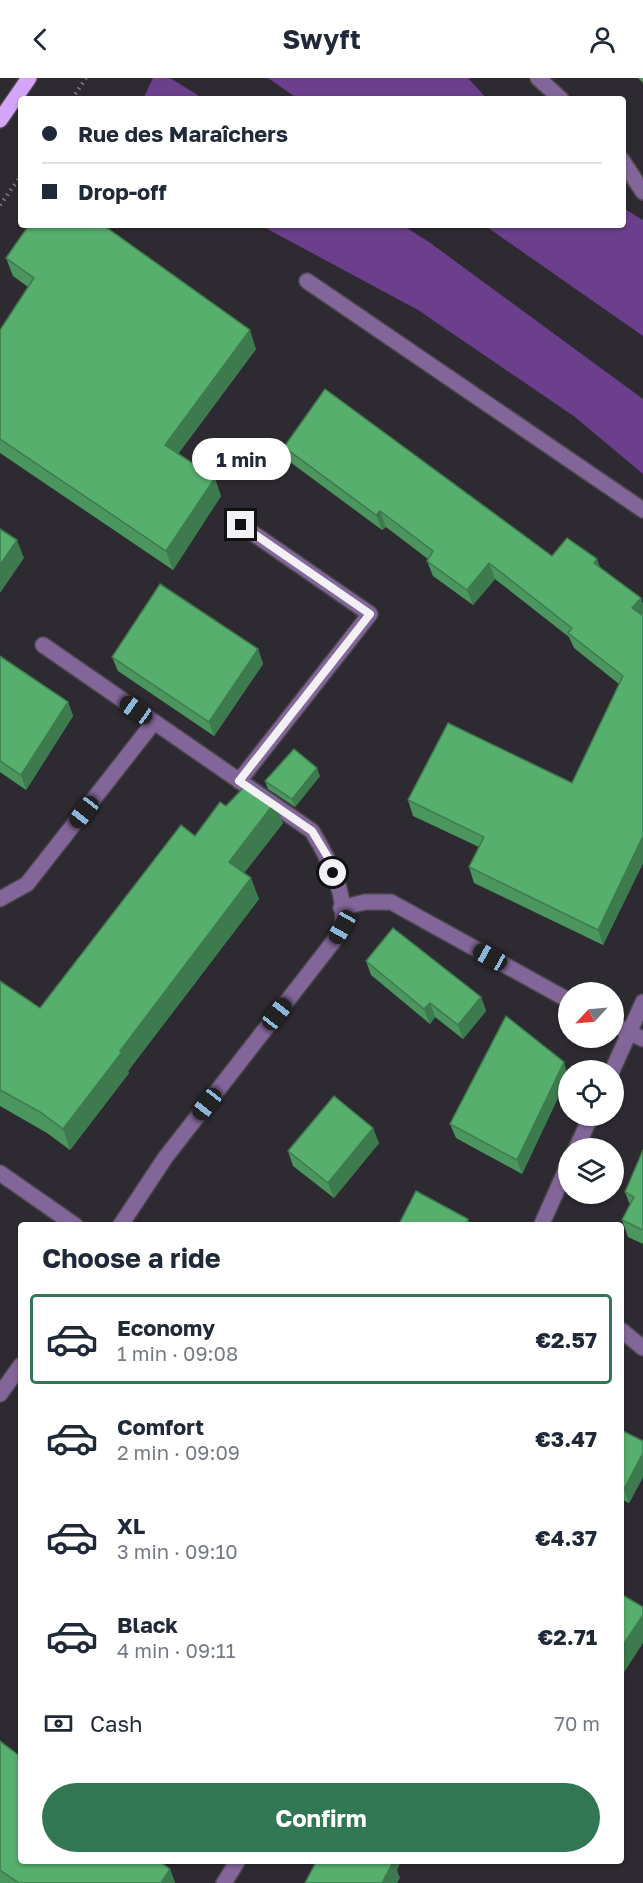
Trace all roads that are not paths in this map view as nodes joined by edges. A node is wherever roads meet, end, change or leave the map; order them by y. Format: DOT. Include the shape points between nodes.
graph roads {
  1 [pos="28,78"];
  2 [pos="538,78"];
  3 [pos="558,96"];
  4 [pos="0,120"];
  5 [pos="626,166"];
  6 [pos="643,192"];
  7 [pos="307,281"];
  8 [pos="643,510"];
  9 [pos="241,525"];
  10 [pos="43,645"];
  11 [pos="154,722"];
  12 [pos="239,781"];
  13 [pos="0,900"];
  14 [pos="341,908"];
  15 [pos="558,995"];
  16 [pos="643,1002"];
  17 [pos="636,1036"];
  18 [pos="620,1060"];
  19 [pos="0,1173"];
  20 [pos="558,1188"];
  21 [pos="70,1222"];
  22 [pos="123,1222"];
  23 [pos="543,1222"];
  24 [pos="624,1332"];
  25 [pos="643,1348"];
  26 [pos="18,1369"];
  27 [pos="0,1394"];
  28 [pos="236,1864"];
  29 [pos="224,1883"];
  1 -- 4 [label="main road"];
  2 -- 3 [label="street"];
  5 -- 6 [label="street"];
  7 -- 8 [label="street"];
  9 -- 12 [label="street" via="370,614"];
  10 -- 11 [label="street"];
  11 -- 12 [label="street"];
  11 -- 13 [label="street" via="27,884"];
  12 -- 14 [label="street" via="312,831 329,859"];
  14 -- 15 [label="street" via="365,902 391,903"];
  14 -- 22 [label="street" via="342,927 333,942 165,1158"];
  16 -- 17 [label="street"];
  17 -- 18 [label="street"];
  19 -- 21 [label="street"];
  20 -- 23 [label="street"];
  24 -- 25 [label="street"];
  26 -- 27 [label="street"];
  28 -- 29 [label="street"];
}
